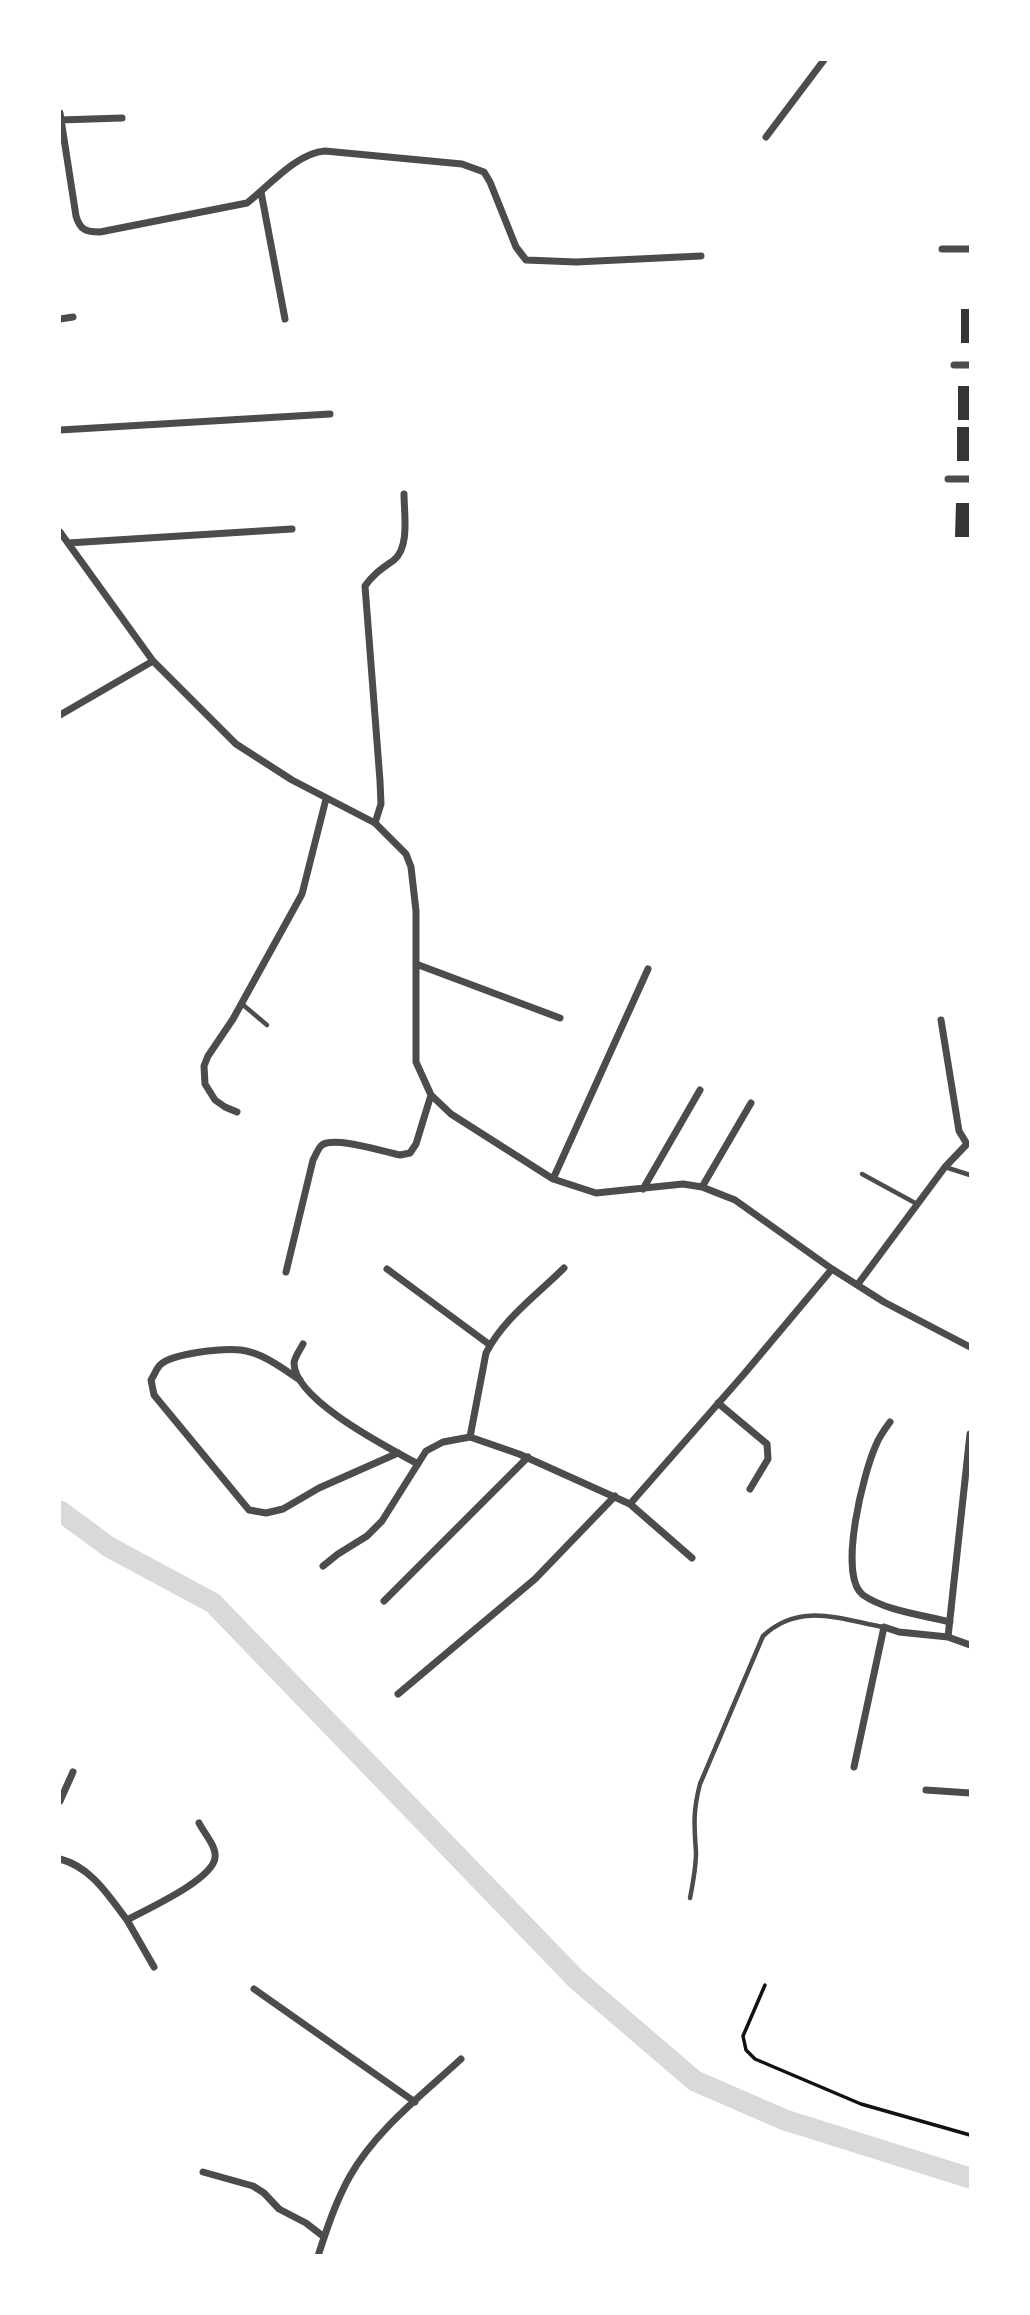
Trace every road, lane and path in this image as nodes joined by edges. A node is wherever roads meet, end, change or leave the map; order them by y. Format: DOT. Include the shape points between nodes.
graph roads {
  1 [pos="824,60"];
  2 [pos="60,113"];
  3 [pos="122,117"];
  4 [pos="60,120"];
  5 [pos="766,137"];
  6 [pos="261,192"];
  7 [pos="942,249"];
  8 [pos="971,249"];
  9 [pos="701,256"];
  10 [pos="73,317"];
  11 [pos="60,319"];
  12 [pos="285,319"];
  13 [pos="954,365"];
  14 [pos="971,365"];
  15 [pos="330,414"];
  16 [pos="60,429"];
  17 [pos="948,479"];
  18 [pos="971,479"];
  19 [pos="404,494"];
  20 [pos="292,529"];
  21 [pos="60,532"];
  22 [pos="68,543"];
  23 [pos="153,662"];
  24 [pos="60,715"];
  25 [pos="327,799"];
  26 [pos="375,823"];
  27 [pos="416,964"];
  28 [pos="648,968"];
  29 [pos="241,1003"];
  30 [pos="560,1018"];
  31 [pos="941,1020"];
  32 [pos="267,1025"];
  33 [pos="700,1090"];
  34 [pos="431,1095"];
  35 [pos="751,1103"];
  36 [pos="237,1112"];
  37 [pos="969,1143"];
  38 [pos="945,1167"];
  39 [pos="862,1174"];
  40 [pos="971,1175"];
  41 [pos="553,1179"];
  42 [pos="702,1187"];
  43 [pos="643,1189"];
  44 [pos="918,1205"];
  45 [pos="564,1268"];
  46 [pos="387,1269"];
  47 [pos="832,1269"];
  48 [pos="286,1272"];
  49 [pos="858,1284"];
  50 [pos="303,1343"];
  51 [pos="490,1345"];
  52 [pos="971,1347"];
  53 [pos="300,1380"];
  54 [pos="718,1403"];
  55 [pos="890,1422"];
  56 [pos="971,1434"];
  57 [pos="470,1437"];
  58 [pos="398,1453"];
  59 [pos="527,1457"];
  60 [pos="418,1464"];
  61 [pos="750,1489"];
  62 [pos="615,1496"];
  63 [pos="630,1504"];
  64 [pos="692,1558"];
  65 [pos="323,1566"];
  66 [pos="384,1601"];
  67 [pos="950,1622"];
  68 [pos="884,1627"];
  69 [pos="948,1637"];
  70 [pos="971,1645"];
  71 [pos="398,1694"];
  72 [pos="854,1766"];
  73 [pos="74,1772"];
  74 [pos="926,1790"];
  75 [pos="971,1793"];
  76 [pos="60,1801"];
  77 [pos="199,1824"];
  78 [pos="60,1860"];
  79 [pos="690,1898"];
  80 [pos="127,1920"];
  81 [pos="154,1967"];
  82 [pos="765,1985"];
  83 [pos="254,1989"];
  84 [pos="461,2059"];
  85 [pos="415,2102"];
  86 [pos="971,2135"];
  87 [pos="203,2172"];
  88 [pos="324,2237"];
  89 [pos="318,2256"];
  1 -- 5 [label="street"];
  2 -- 4 [label="street"];
  3 -- 4 [label="street"];
  4 -- 6 [label="street" via="76,216 89,232 247,203"];
  6 -- 9 [label="street" via="277,175 320,152 462,164 484,172 526,260"];
  6 -- 12 [label="street"];
  7 -- 8 [label="street"];
  10 -- 11 [label="street"];
  13 -- 14 [label="street"];
  15 -- 16 [label="street"];
  17 -- 18 [label="street"];
  19 -- 26 [label="street" via="401,549 397,558 371,577 364,596 380,781 381,804"];
  20 -- 22 [label="street"];
  21 -- 22 [label="street"];
  22 -- 23 [label="street"];
  23 -- 24 [label="street"];
  23 -- 25 [label="street" via="236,744"];
  25 -- 26 [label="street"];
  25 -- 29 [label="street" via="302,894"];
  26 -- 27 [label="street" via="406,854 411,867"];
  27 -- 30 [label="street"];
  27 -- 34 [label="street" via="416,1062"];
  28 -- 41 [label="street"];
  29 -- 32 [label="lane"];
  29 -- 36 [label="street" via="204,1066 205,1084 215,1100"];
  31 -- 37 [label="street" via="959,1131"];
  33 -- 43 [label="street"];
  34 -- 41 [label="street" via="451,1114"];
  34 -- 48 [label="street" via="410,1153 336,1142 320,1147"];
  35 -- 42 [label="street"];
  37 -- 38 [label="street"];
  38 -- 40 [label="lane"];
  38 -- 44 [label="street"];
  39 -- 44 [label="lane"];
  41 -- 43 [label="street" via="596,1193"];
  42 -- 43 [label="street" via="682,1184"];
  42 -- 47 [label="street" via="735,1200"];
  44 -- 49 [label="street"];
  45 -- 51 [label="street" via="502,1327"];
  46 -- 51 [label="street"];
  47 -- 49 [label="street"];
  47 -- 54 [label="street"];
  49 -- 52 [label="street"];
  50 -- 53 [label="street" via="294,1360"];
  51 -- 57 [label="street"];
  53 -- 58 [label="street" via="345,1422"];
  53 -- 58 [label="street" via="268,1359 241,1350 169,1360 151,1380 154,1395 249,1510 267,1513 283,1509"];
  54 -- 61 [label="street" via="767,1444 768,1459"];
  54 -- 63 [label="street"];
  55 -- 67 [label="street" via="876,1444 857,1506 852,1540 854,1580 861,1593 880,1604"];
  56 -- 67 [label="street"];
  57 -- 59 [label="street"];
  57 -- 60 [label="street" via="443,1442 426,1451"];
  58 -- 60 [label="street"];
  59 -- 62 [label="street"];
  59 -- 66 [label="street"];
  60 -- 65 [label="street" via="382,1521"];
  62 -- 63 [label="street"];
  62 -- 71 [label="street" via="535,1579"];
  63 -- 64 [label="street"];
  67 -- 69 [label="street"];
  68 -- 69 [label="street"];
  68 -- 72 [label="street"];
  68 -- 79 [label="lane" via="796,1616 776,1624 763,1636 697,1794"];
  69 -- 70 [label="street"];
  73 -- 76 [label="street"];
  74 -- 75 [label="street"];
  77 -- 80 [label="street" via="215,1853 211,1868"];
  78 -- 80 [label="street" via="77,1865 91,1877"];
  80 -- 81 [label="street"];
  82 -- 86 [label="path" via="743,2036 746,2050 755,2059 861,2104"];
  83 -- 85 [label="street"];
  84 -- 85 [label="street"];
  85 -- 88 [label="street" via="385,2130 351,2174"];
  87 -- 88 [label="street" via="253,2186"];
  88 -- 89 [label="street"];
}
